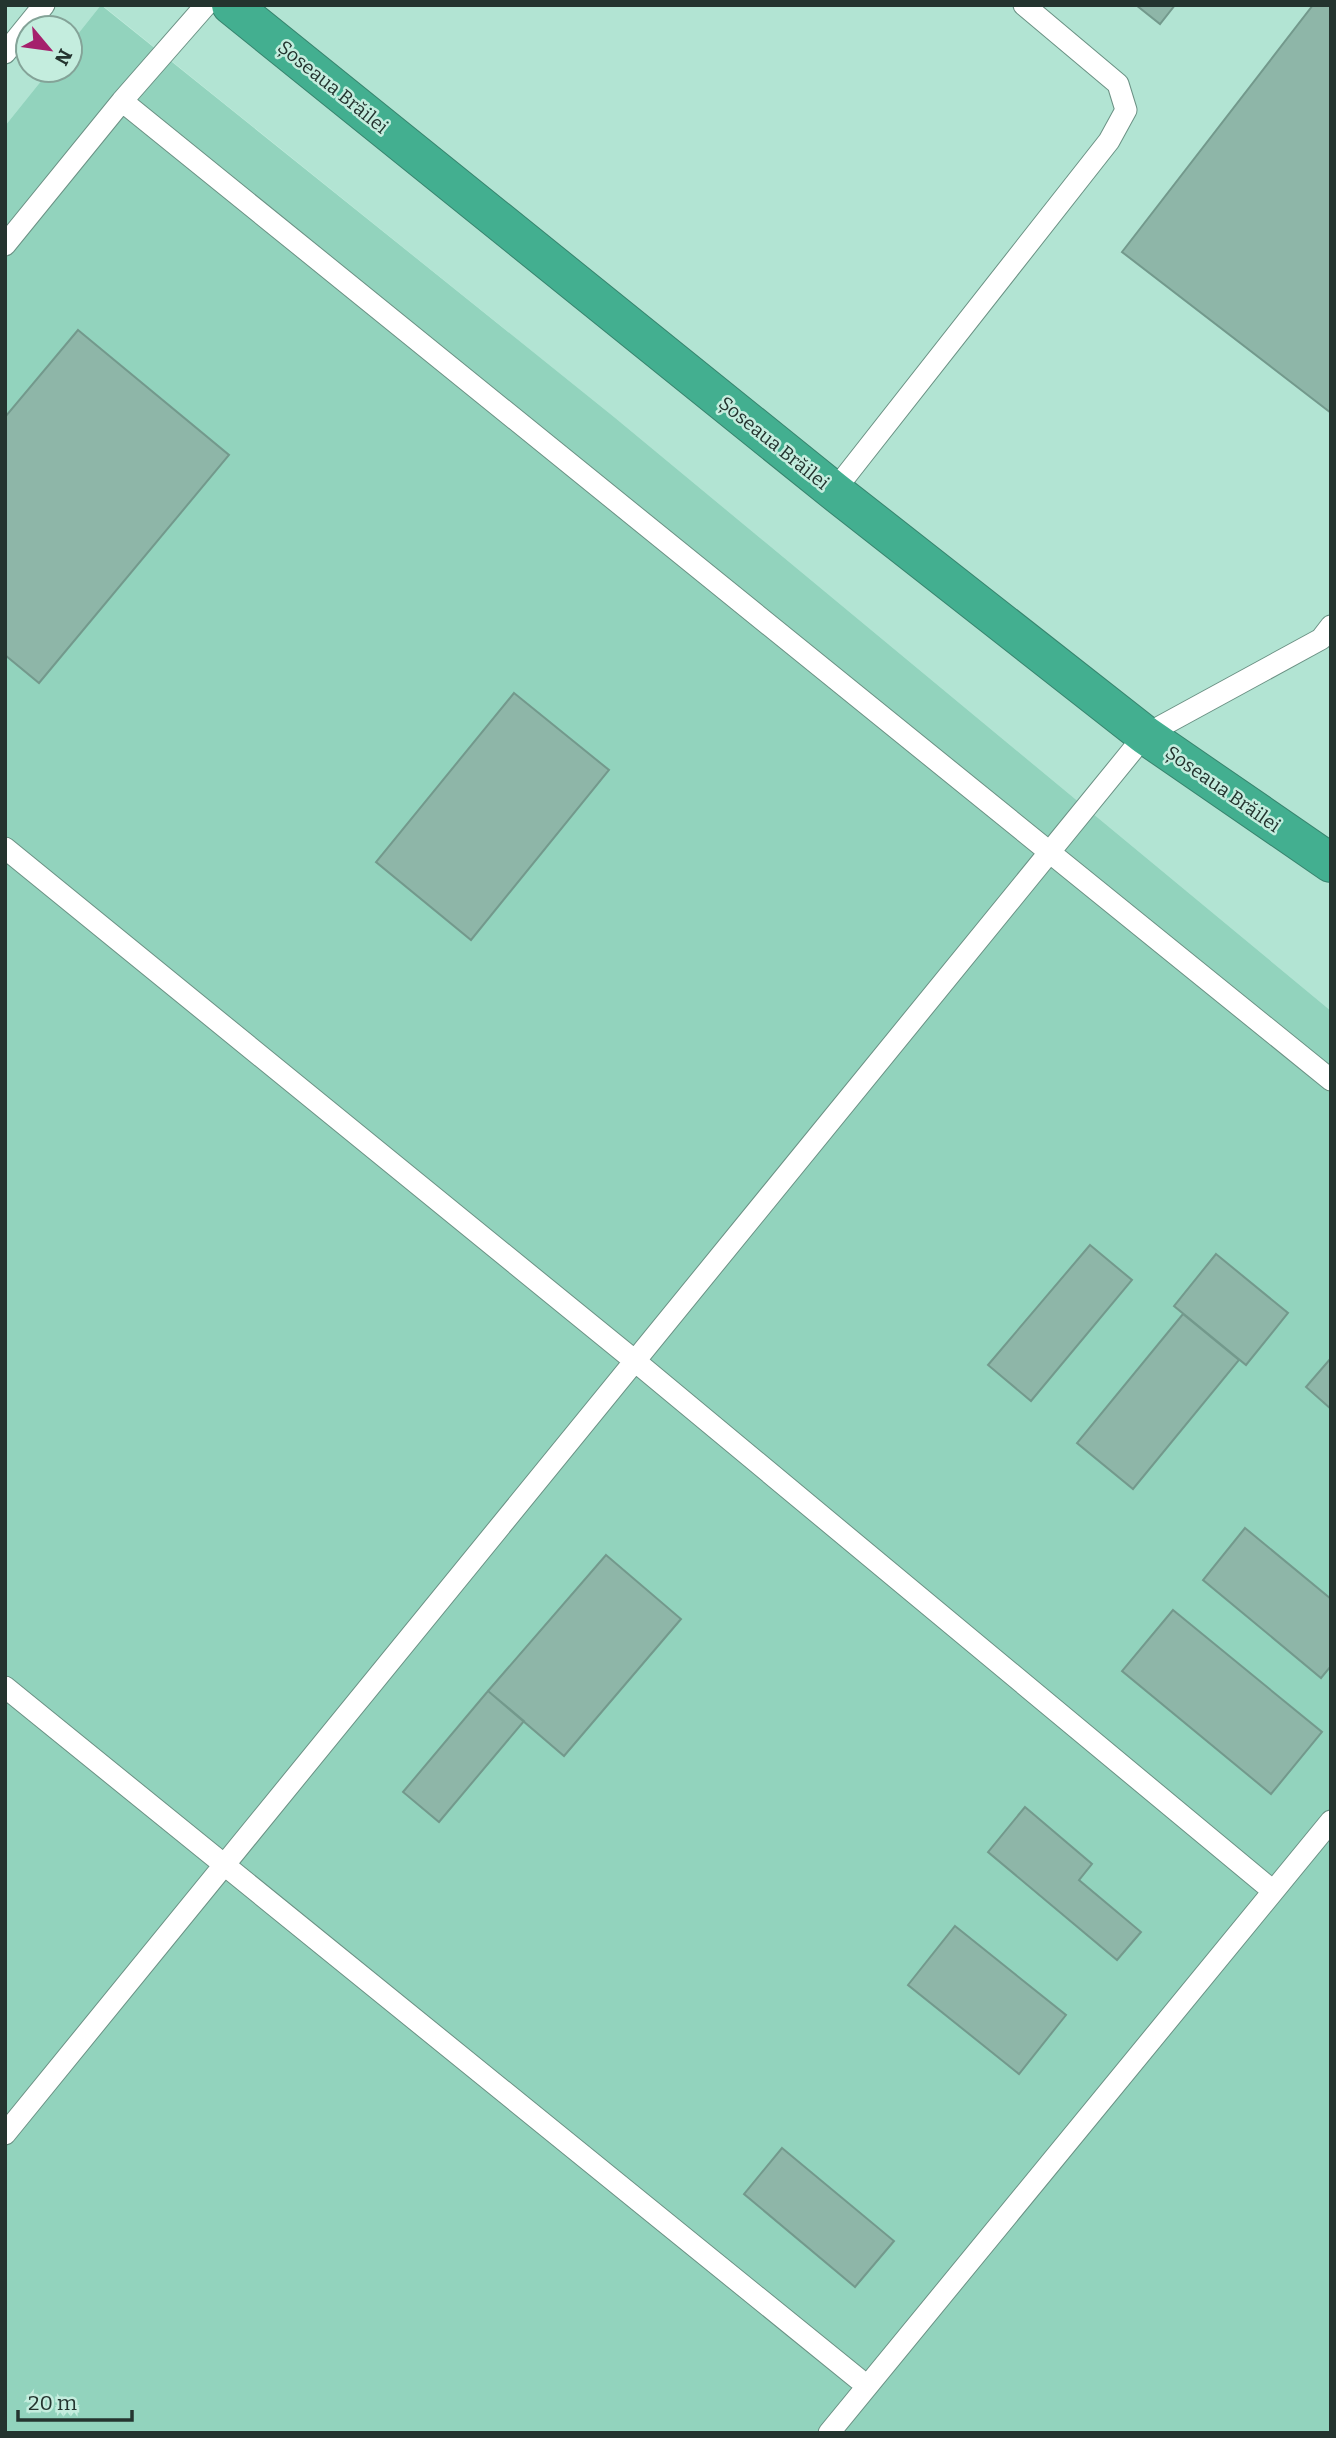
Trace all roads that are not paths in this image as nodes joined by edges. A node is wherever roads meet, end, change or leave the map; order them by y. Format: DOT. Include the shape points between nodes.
graph roads {
  1 [pos="44,5"];
  2 [pos="206,5"];
  3 [pos="231,5"];
  4 [pos="1024,5"];
  5 [pos="5,53"];
  6 [pos="122,101"];
  7 [pos="5,244"];
  8 [pos="834,491"];
  9 [pos="1327,637"];
  10 [pos="1145,735"];
  11 [pos="5,848"];
  12 [pos="1051,852"];
  13 [pos="1331,863"];
  14 [pos="1331,1080"];
  15 [pos="635,1361"];
  16 [pos="5,1687"];
  17 [pos="1331,1821"];
  18 [pos="225,1864"];
  19 [pos="1273,1891"];
  20 [pos="5,2134"];
  21 [pos="867,2386"];
  22 [pos="829,2433"];
  1 -- 5 [label="lane"];
  2 -- 6 [label="lane"];
  3 -- 8 [label="highway, Șoseaua Brăilei"];
  4 -- 8 [label="lane" via="1118,84 1126,110 1109,141"];
  6 -- 7 [label="lane"];
  6 -- 12 [label="lane"];
  8 -- 10 [label="highway, Șoseaua Brăilei"];
  9 -- 10 [label="lane"];
  10 -- 12 [label="lane"];
  10 -- 13 [label="highway, Șoseaua Brăilei"];
  11 -- 15 [label="lane"];
  12 -- 14 [label="lane"];
  12 -- 15 [label="lane"];
  15 -- 18 [label="lane"];
  15 -- 19 [label="lane"];
  16 -- 18 [label="lane"];
  17 -- 19 [label="lane"];
  18 -- 20 [label="lane"];
  18 -- 21 [label="lane"];
  19 -- 21 [label="lane"];
  21 -- 22 [label="lane"];
}
